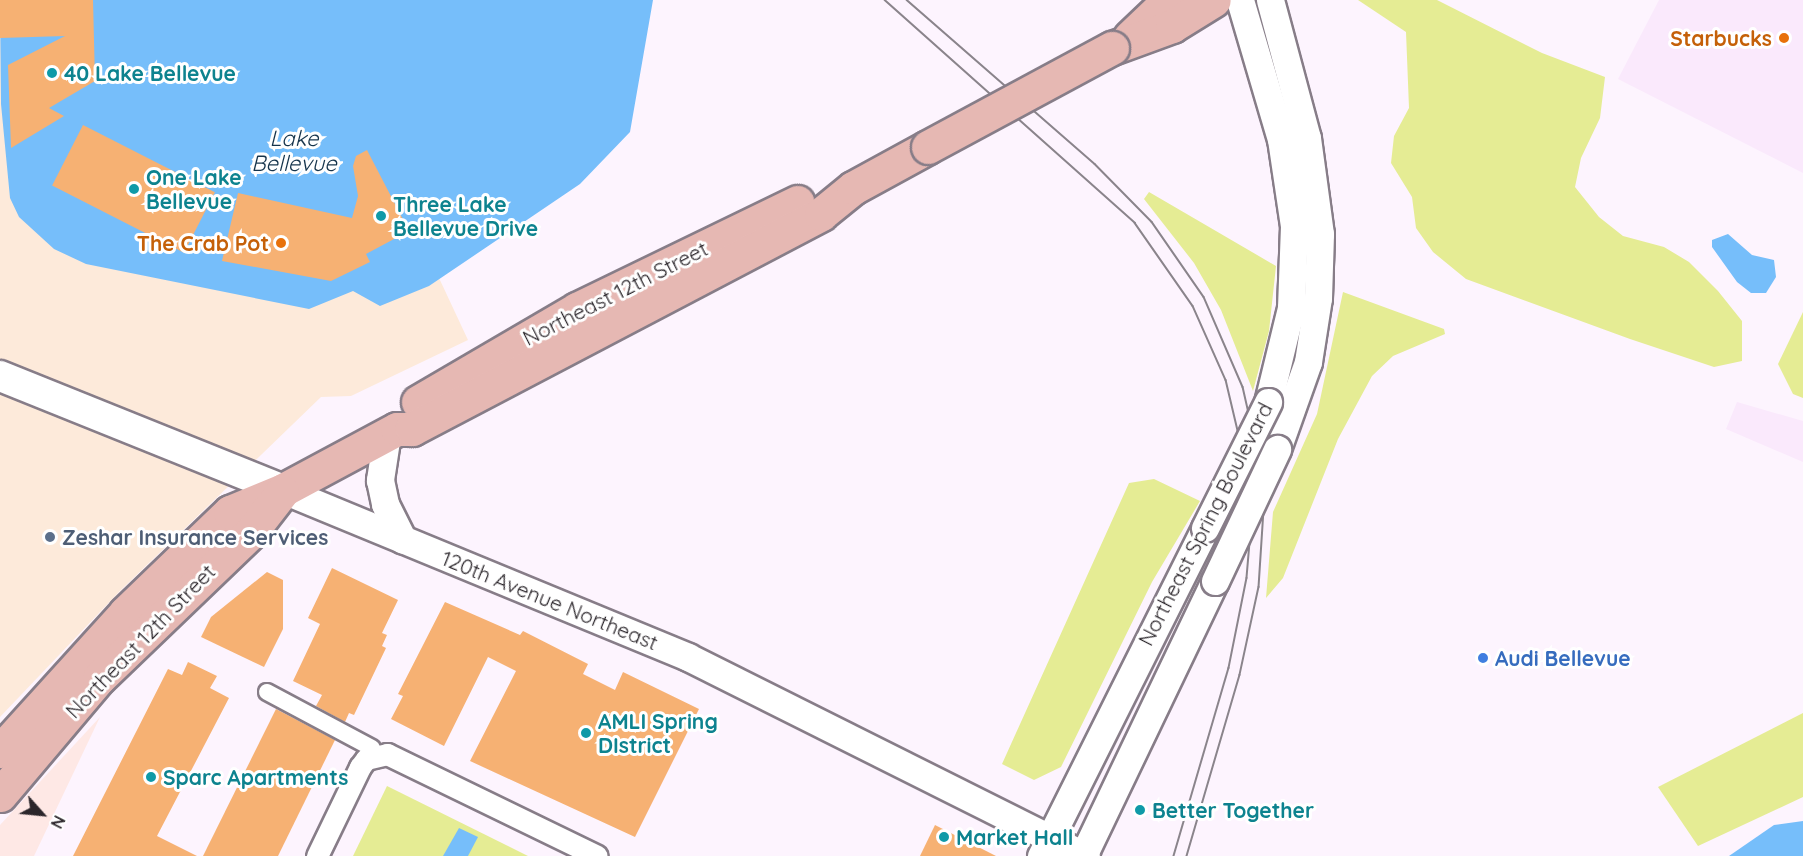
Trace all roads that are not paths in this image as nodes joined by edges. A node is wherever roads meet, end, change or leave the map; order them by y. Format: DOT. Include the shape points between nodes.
graph roads {
  1 [pos="1169,0"];
  2 [pos="1214,0"];
  3 [pos="1240,0"];
  4 [pos="1270,0"];
  5 [pos="1119,44"];
  6 [pos="0,376"];
  7 [pos="392,431"];
  8 [pos="283,490"];
  9 [pos="403,540"];
  10 [pos="267,692"];
  11 [pos="0,751"];
  12 [pos="374,752"];
  13 [pos="0,795"];
  14 [pos="1046,847"];
  15 [pos="317,856"];
  16 [pos="597,856"];
  17 [pos="1084,856"];
  1 -- 5 [label="main road, Northeast 12th Street"];
  2 -- 5 [label="main road, Northeast 12th Street" via="1172,26"];
  3 -- 14 [label="street, Northeast Spring Boulevard, bridge" via="1287,166 1294,226 1293,288 1286,337 1268,402"];
  4 -- 17 [label="street, Northeast Spring Boulevard, bridge" via="1315,176 1318,298 1308,362 1277,449"];
  5 -- 7 [label="main road, Northeast 12th Street, bridge" via="853,188 822,214 412,429"];
  6 -- 8 [label="main road, 120th Avenue Northeast"];
  7 -- 8 [label="main road, Northeast 12th Street"];
  7 -- 9 [label="street" via="380,480 385,504"];
  8 -- 9 [label="street, 120th Avenue Northeast"];
  8 -- 11 [label="main road, Northeast 12th Street" via="230,512 201,538"];
  8 -- 13 [label="main road, Northeast 12th Street" via="251,532 99,678"];
  9 -- 14 [label="street, 120th Avenue Northeast" via="688,657"];
  10 -- 12 [label="street"];
  12 -- 15 [label="street" via="360,767"];
  12 -- 16 [label="street" via="396,756"];
  14 -- 17 [label="street, 120th Avenue Northeast"];
}
